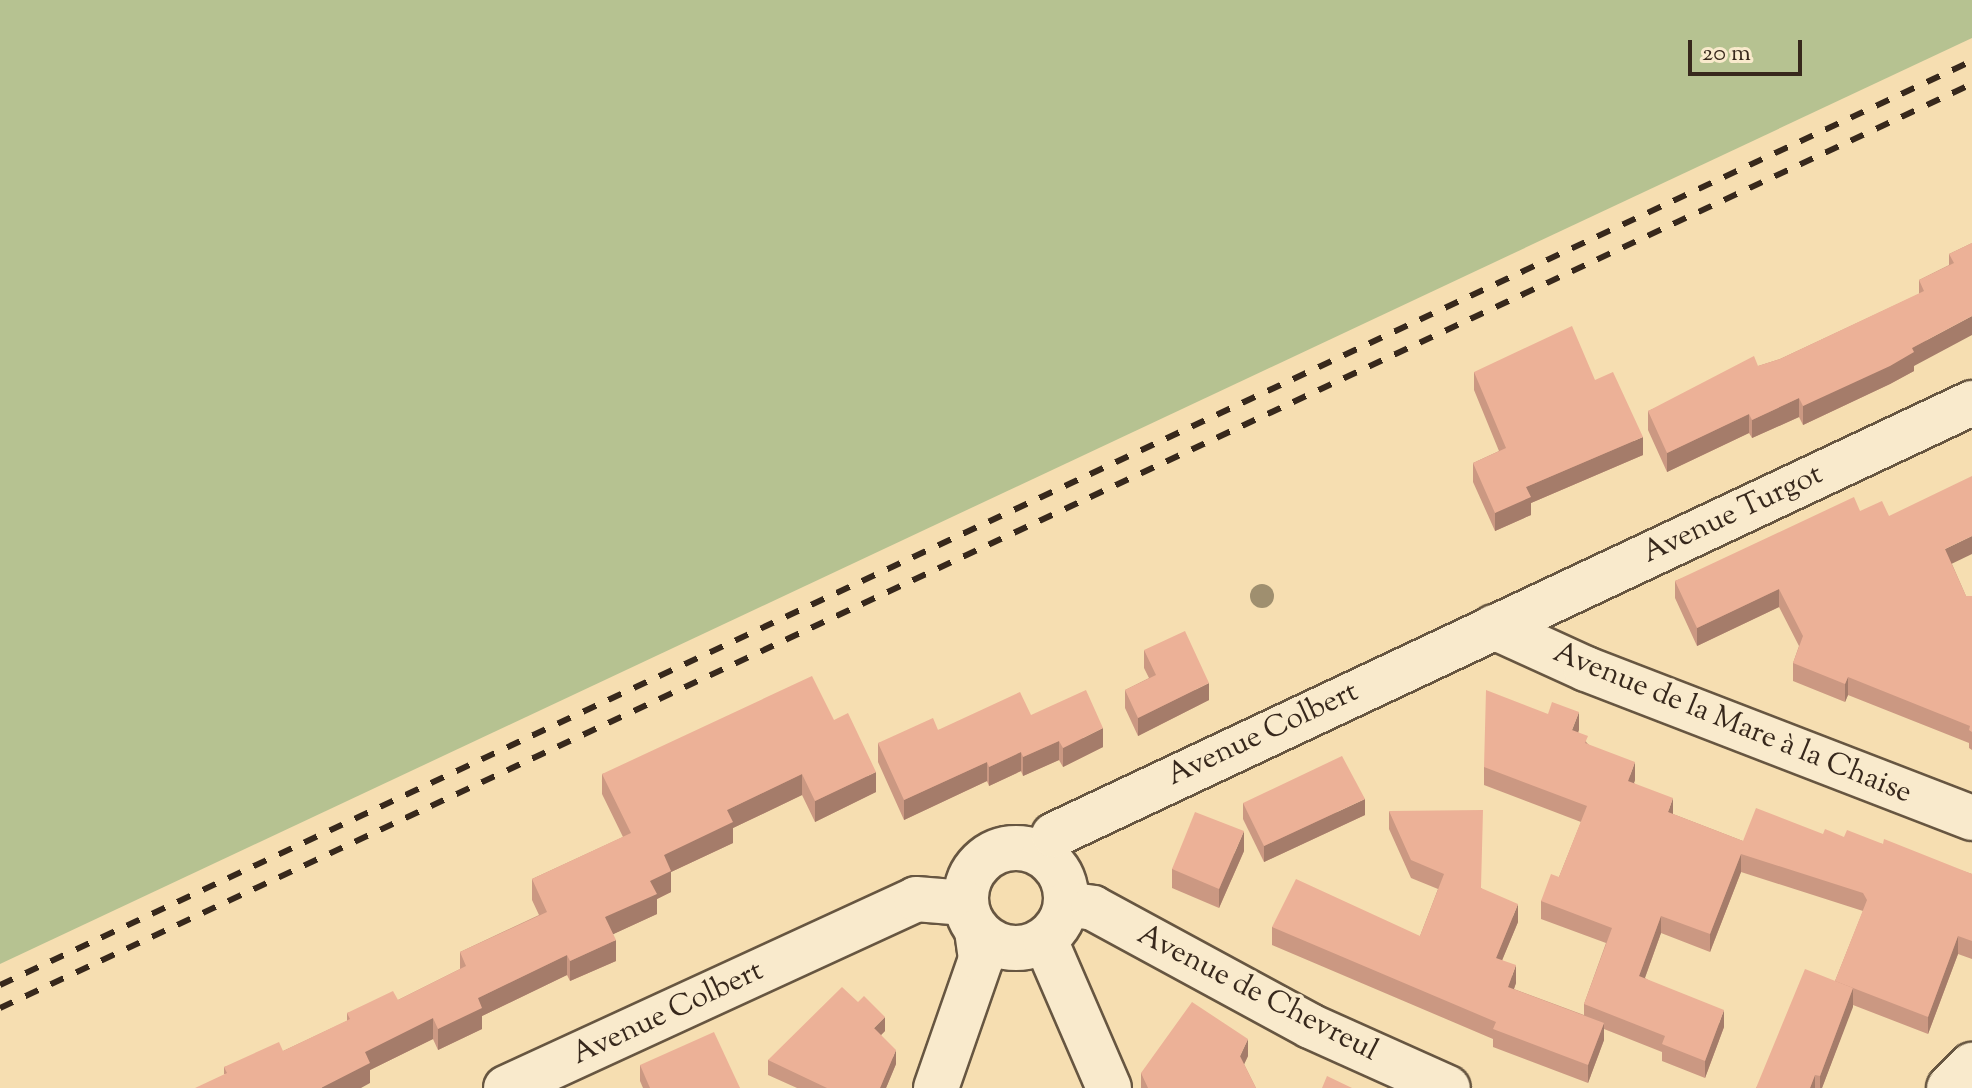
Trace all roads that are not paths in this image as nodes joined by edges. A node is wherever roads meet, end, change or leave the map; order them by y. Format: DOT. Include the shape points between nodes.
graph roads {
  1 [pos="1972,403"];
  2 [pos="1494,627"];
  3 [pos="1972,818"];
  4 [pos="1044,855"];
  5 [pos="971,917"];
  6 [pos="1056,922"];
  7 [pos="1972,1065"];
  8 [pos="506,1088"];
  9 [pos="936,1088"];
  10 [pos="1109,1088"];
  11 [pos="1448,1088"];
  12 [pos="1949,1088"];
  1 -- 2 [label="street, Avenue Turgot"];
  2 -- 3 [label="street, Avenue de la Mare à la Chaise" via="1586,669"];
  2 -- 4 [label="street, Avenue Colbert" via="1054,835"];
  4 -- 5 [label="street" via="1013,847 997,851 973,872"];
  4 -- 6 [label="street" via="1062,876"];
  5 -- 6 [label="street" via="1002,947 1032,946"];
  5 -- 8 [label="street, Avenue Colbert" via="916,899"];
  5 -- 9 [label="street" via="981,959"];
  6 -- 10 [label="street"];
  6 -- 11 [label="street, Avenue de Chevreul" via="1093,908 1310,1026"];
  7 -- 12 [label="street"];
}
